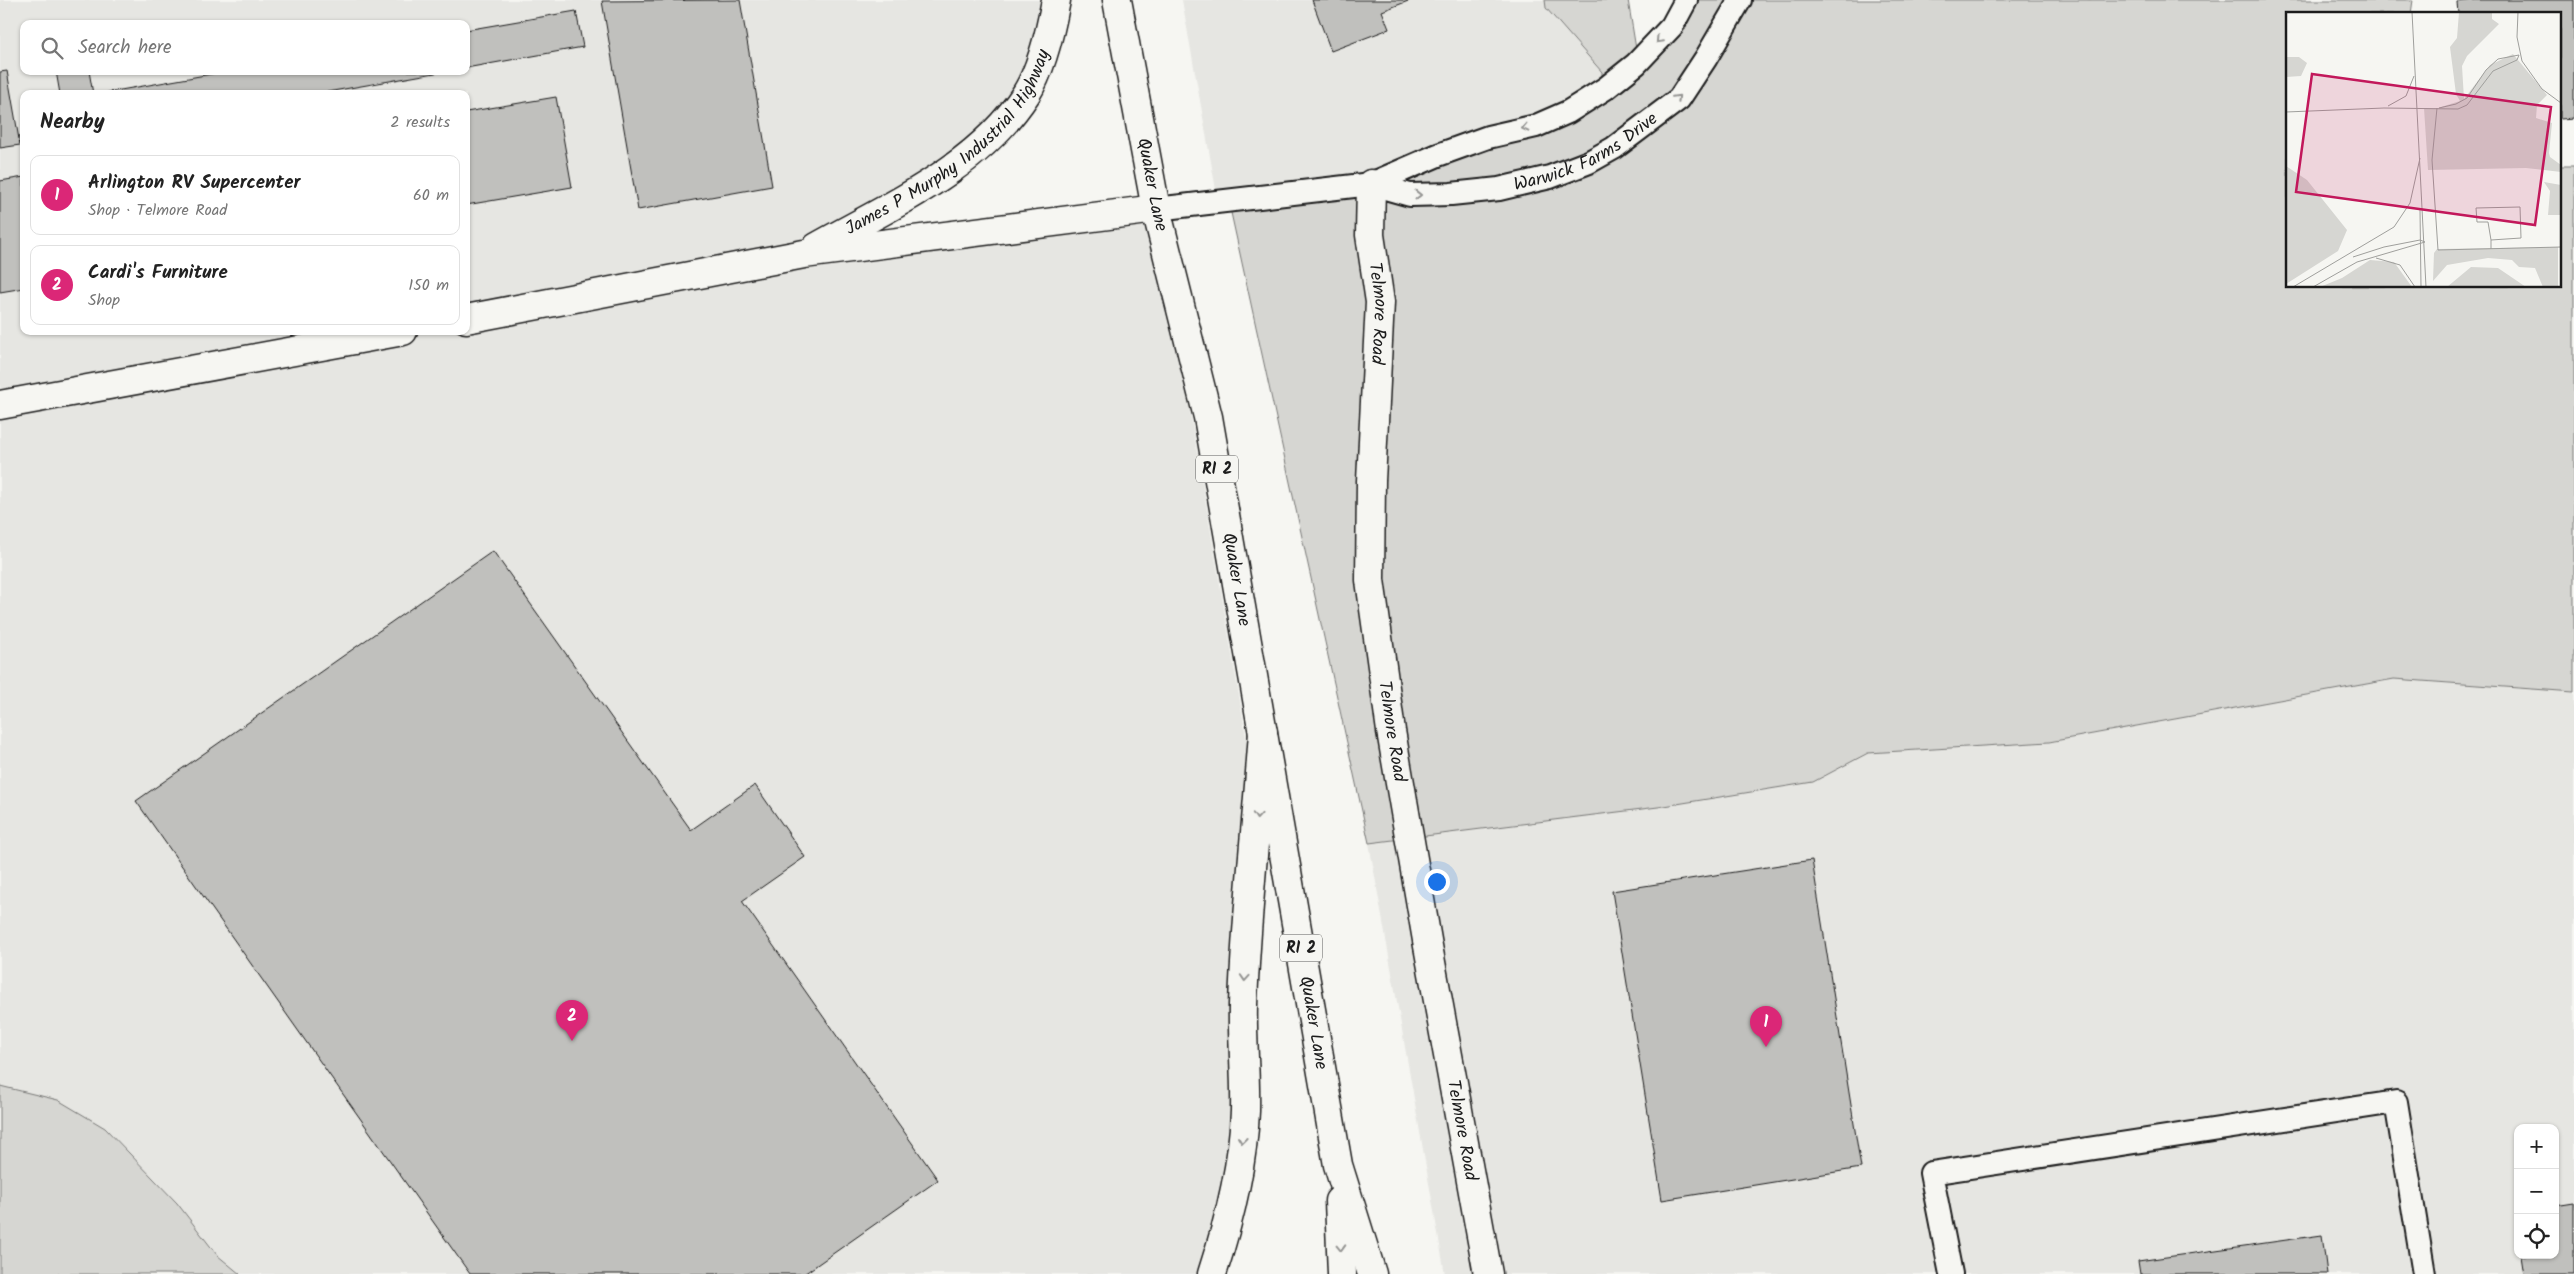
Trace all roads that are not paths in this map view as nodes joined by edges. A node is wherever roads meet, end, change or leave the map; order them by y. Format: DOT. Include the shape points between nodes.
graph roads {
  1 [pos="1056,0"];
  2 [pos="1117,0"];
  3 [pos="1686,0"];
  4 [pos="1740,0"];
  5 [pos="1371,184"];
  6 [pos="1156,209"];
  7 [pos="804,254"];
  8 [pos="470,318"];
  9 [pos="381,335"];
  10 [pos="0,405"];
  11 [pos="1263,732"];
  12 [pos="1338,1165"];
  13 [pos="1212,1274"];
  14 [pos="1342,1274"];
  15 [pos="1372,1274"];
  16 [pos="1488,1274"];
  17 [pos="1951,1274"];
  18 [pos="2424,1274"];
  1 -- 7 [label="main road, James P Murphy Industrial Highway" via="1050,35 1027,93 994,132 955,167"];
  2 -- 6 [label="main road, Quaker Lane / RI 2"];
  3 -- 5 [label="lane, Warwick Farms Drive, one-way" via="1672,26 1636,64 1568,112 1536,126 1488,137 1414,163"];
  5 -- 4 [label="lane, Warwick Farms Drive, one-way" via="1410,195 1451,194 1499,189 1550,177 1589,162 1614,148 1679,98"];
  5 -- 6 [label="lane, Warwick Farms Drive"];
  5 -- 16 [label="main road, Telmore Road" via="1370,234 1380,302 1371,481 1370,580 1391,731"];
  6 -- 7 [label="main road, James P Murphy Industrial Highway"];
  6 -- 11 [label="main road, Quaker Lane / RI 2" via="1208,417"];
  7 -- 8 [label="main road, James P Murphy Industrial Highway"];
  9 -- 10 [label="main road"];
  11 -- 12 [label="main road, Quaker Lane / RI 2"];
  11 -- 13 [label="main road, one-way" via="1243,1006 1245,1113 1239,1166"];
  12 -- 14 [label="main road, Quaker Lane / RI 2, one-way"];
  12 -- 15 [label="main road, Quaker Lane / RI 2"];
  17 -- 18 [label="lane" via="1931,1174 2396,1102"];
}
